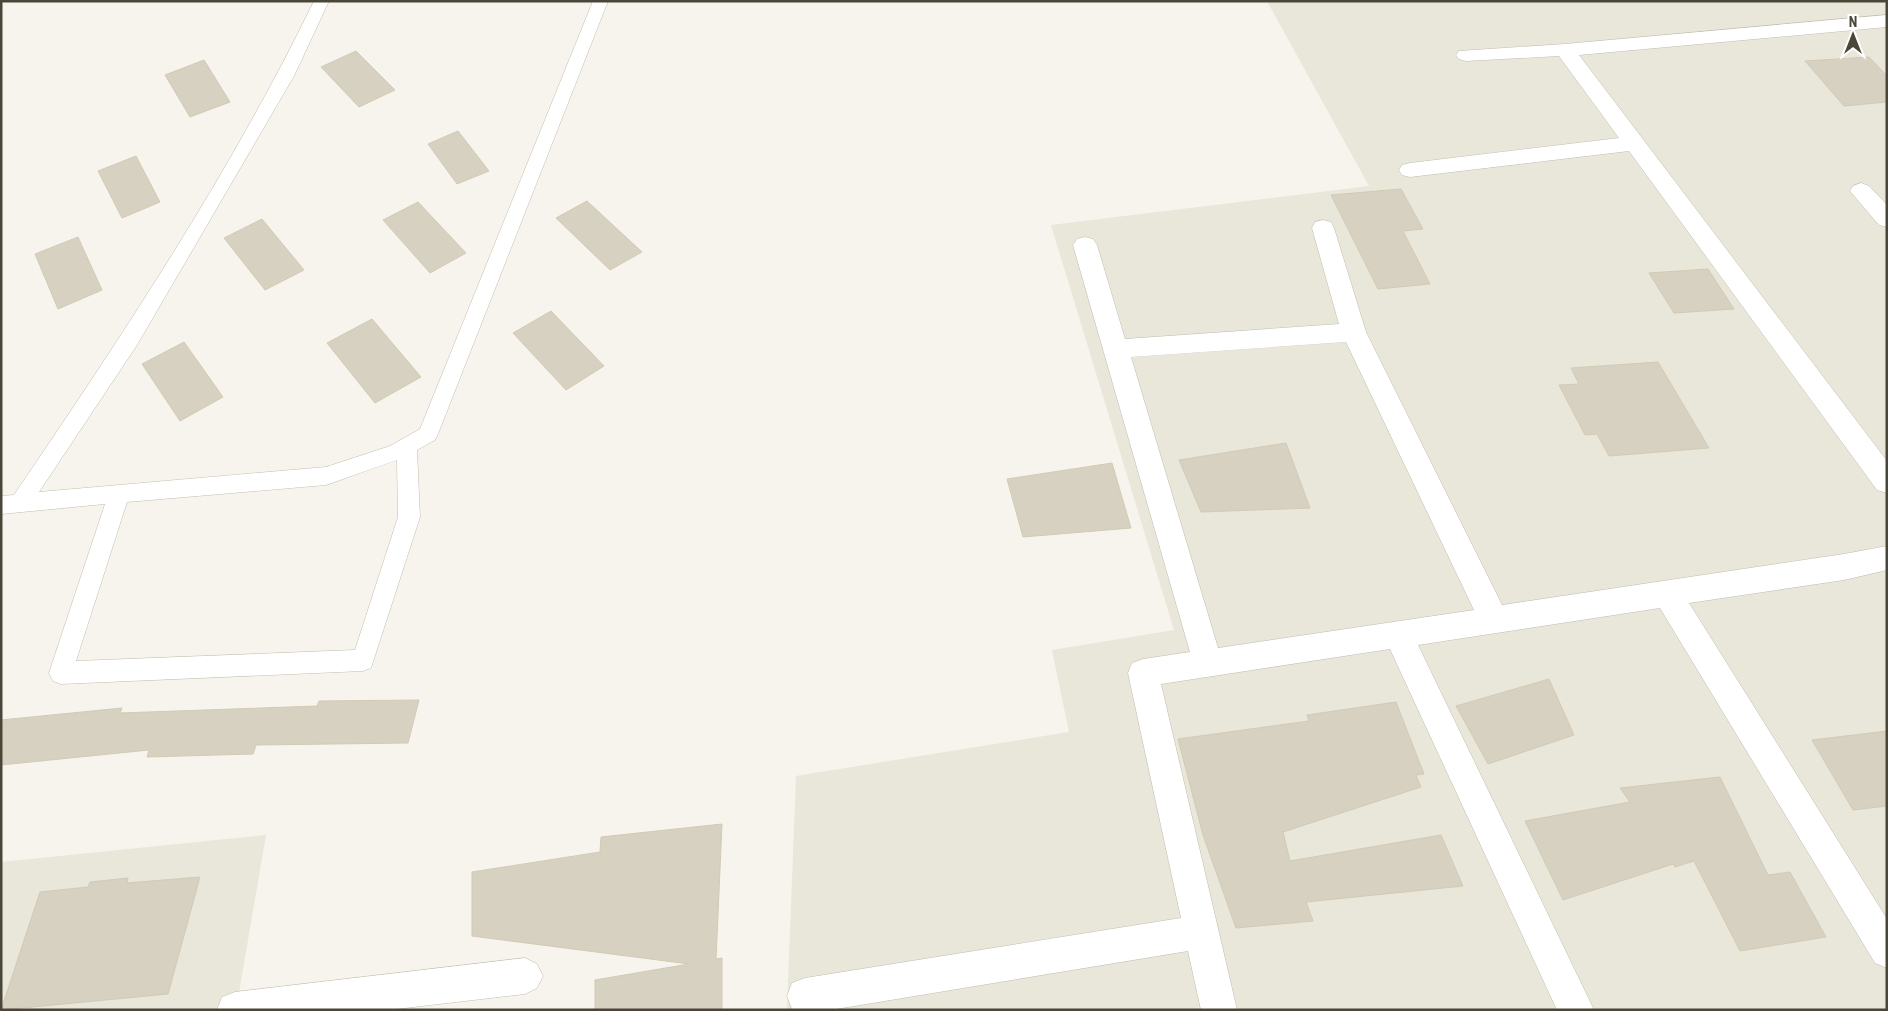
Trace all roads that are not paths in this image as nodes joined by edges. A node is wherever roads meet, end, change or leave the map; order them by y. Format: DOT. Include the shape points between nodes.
graph roads {
  1 [pos="322,1"];
  2 [pos="601,1"];
  3 [pos="1887,21"];
  4 [pos="1565,50"];
  5 [pos="1466,55"];
  6 [pos="1634,142"];
  7 [pos="1410,170"];
  8 [pos="1861,191"];
  9 [pos="1887,219"];
  10 [pos="1323,228"];
  11 [pos="1085,245"];
  12 [pos="1354,332"];
  13 [pos="1116,349"];
  14 [pos="407,446"];
  15 [pos="1887,482"];
  16 [pos="119,494"];
  17 [pos="10,504"];
  18 [pos="1887,558"];
  19 [pos="1667,593"];
  20 [pos="1494,620"];
  21 [pos="1398,635"];
  22 [pos="1208,663"];
  23 [pos="1201,932"];
  24 [pos="1887,951"];
  25 [pos="525,976"];
  26 [pos="804,996"];
  27 [pos="235,1010"];
  28 [pos="1219,1010"];
  29 [pos="1576,1010"];
  1 -- 17 [label="lane" via="286,76 130,340"];
  2 -- 14 [label="lane" via="428,434"];
  3 -- 4 [label="street"];
  4 -- 5 [label="street"];
  4 -- 6 [label="street"];
  6 -- 7 [label="street"];
  6 -- 15 [label="street"];
  8 -- 9 [label="street"];
  10 -- 12 [label="street"];
  11 -- 13 [label="street"];
  12 -- 13 [label="street"];
  12 -- 20 [label="street"];
  13 -- 22 [label="street"];
  14 -- 16 [label="lane" via="326,476"];
  14 -- 16 [label="lane" via="409,517 363,660 61,673"];
  16 -- 17 [label="lane"];
  18 -- 19 [label="street"];
  19 -- 20 [label="street"];
  19 -- 24 [label="street"];
  20 -- 21 [label="street"];
  21 -- 22 [label="street"];
  21 -- 29 [label="street"];
  22 -- 23 [label="street" via="1143,673"];
  23 -- 26 [label="street"];
  23 -- 28 [label="street"];
  25 -- 27 [label="street"];
}
